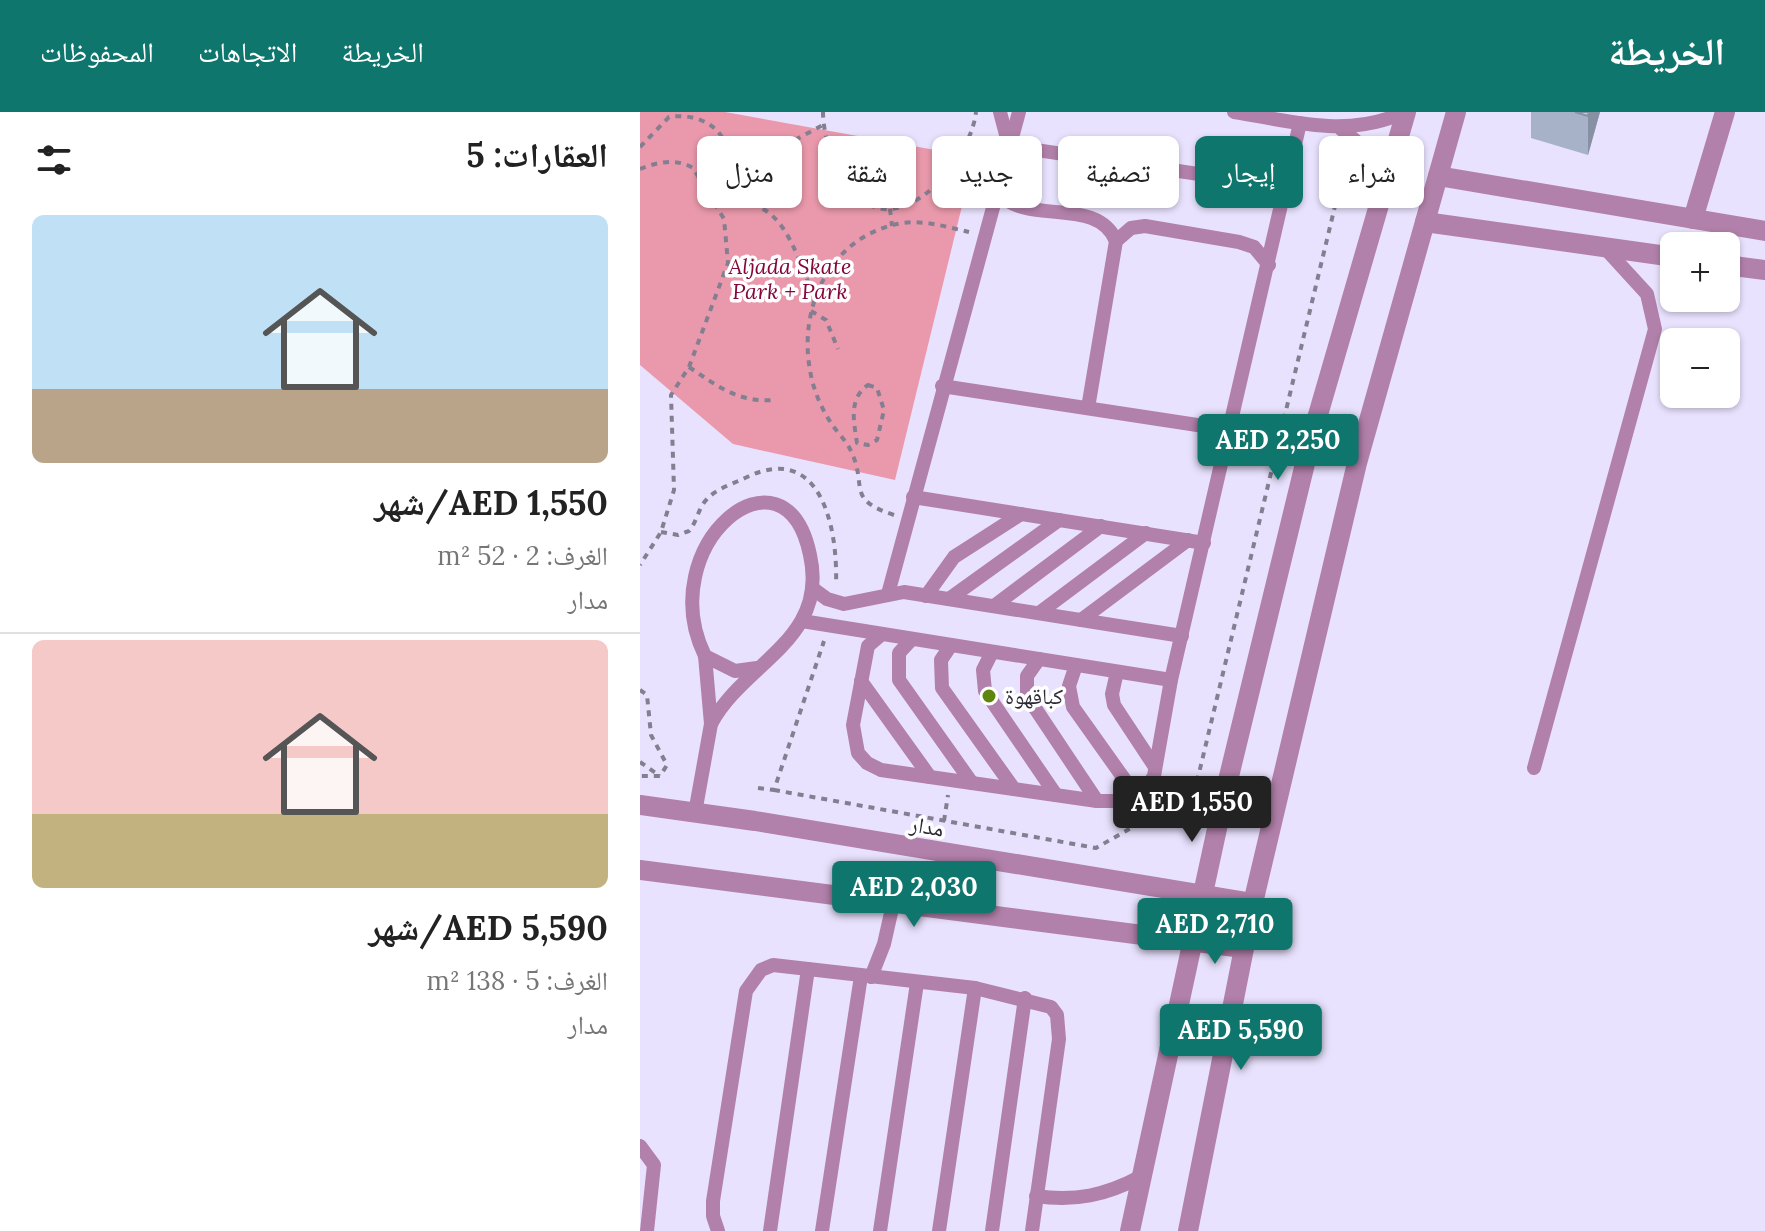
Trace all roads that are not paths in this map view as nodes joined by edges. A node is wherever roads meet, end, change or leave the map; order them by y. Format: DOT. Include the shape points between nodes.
graph roads {
  1 [pos="1000,112"];
  2 [pos="1019,112"];
  3 [pos="1234,112"];
  4 [pos="1405,112"];
  5 [pos="1456,112"];
  6 [pos="1725,112"];
  7 [pos="1300,123"];
  8 [pos="1346,133"];
  9 [pos="1006,136"];
  10 [pos="1012,136"];
  11 [pos="1297,136"];
  12 [pos="1349,136"];
  13 [pos="1398,136"];
  14 [pos="1042,151"];
  15 [pos="1195,174"];
  16 [pos="1438,176"];
  17 [pos="993,208"];
  18 [pos="1024,208"];
  19 [pos="1281,208"];
  20 [pos="1376,208"];
  21 [pos="1693,219"];
  22 [pos="1425,222"];
  23 [pos="1765,231"];
  24 [pos="1116,241"];
  25 [pos="1604,247"];
  26 [pos="1660,255"];
  27 [pos="1269,265"];
  28 [pos="1740,267"];
  29 [pos="1765,270"];
  30 [pos="942,386"];
  31 [pos="1088,408"];
  32 [pos="1230,430"];
  33 [pos="913,497"];
  34 [pos="1021,514"];
  35 [pos="1059,520"];
  36 [pos="1101,526"];
  37 [pos="1146,533"];
  38 [pos="1188,540"];
  39 [pos="1204,543"];
  40 [pos="812,588"];
  41 [pos="888,594"];
  42 [pos="926,596"];
  43 [pos="949,599"];
  44 [pos="994,606"];
  45 [pos="1039,613"];
  46 [pos="1081,620"];
  47 [pos="802,621"];
  48 [pos="882,634"];
  49 [pos="1182,636"];
  50 [pos="911,640"];
  51 [pos="951,645"];
  52 [pos="992,652"];
  53 [pos="705,656"];
  54 [pos="1039,659"];
  55 [pos="1076,665"];
  56 [pos="757,668"];
  57 [pos="1117,672"];
  58 [pos="1171,680"];
  59 [pos="861,681"];
  60 [pos="711,724"];
  61 [pos="1155,767"];
  62 [pos="1534,768"];
  63 [pos="930,777"];
  64 [pos="972,783"];
  65 [pos="1014,789"];
  66 [pos="1056,795"];
  67 [pos="1137,797"];
  68 [pos="1097,801"];
  69 [pos="640,805"];
  70 [pos="695,813"];
  71 [pos="640,870"];
  72 [pos="1204,897"];
  73 [pos="1253,903"];
  74 [pos="893,904"];
  75 [pos="1194,940"];
  76 [pos="1243,948"];
  77 [pos="808,969"];
  78 [pos="866,976"];
  79 [pos="917,983"];
  80 [pos="975,988"];
  81 [pos="1025,998"];
  82 [pos="640,1146"];
  83 [pos="1140,1177"];
  84 [pos="1036,1196"];
  85 [pos="640,1221"];
  86 [pos="646,1231"];
  87 [pos="718,1231"];
  88 [pos="770,1231"];
  89 [pos="822,1231"];
  90 [pos="880,1231"];
  91 [pos="939,1231"];
  92 [pos="992,1231"];
  93 [pos="1032,1231"];
  94 [pos="1130,1231"];
  95 [pos="1188,1231"];
  1 -- 9 [label="lane"];
  2 -- 10 [label="lane"];
  3 -- 7 [label="lane"];
  4 -- 8 [label="lane"];
  4 -- 13 [label="street"];
  5 -- 16 [label="street"];
  6 -- 21 [label="street"];
  7 -- 8 [label="lane"];
  7 -- 11 [label="lane"];
  8 -- 12 [label="lane"];
  14 -- 15 [label="lane"];
  16 -- 21 [label="street"];
  16 -- 22 [label="street"];
  17 -- 30 [label="lane"];
  18 -- 24 [label="lane" via="1095,219"];
  19 -- 27 [label="lane"];
  20 -- 72 [label="street" via="1311,439"];
  21 -- 23 [label="street"];
  22 -- 25 [label="street"];
  22 -- 73 [label="street" via="1357,463"];
  24 -- 27 [label="lane" via="1125,231 1145,226 1247,244"];
  24 -- 31 [label="lane"];
  25 -- 26 [label="street"];
  25 -- 62 [label="lane" via="1647,294 1655,329"];
  27 -- 32 [label="lane"];
  28 -- 29 [label="street"];
  30 -- 31 [label="lane"];
  30 -- 33 [label="lane"];
  31 -- 32 [label="lane"];
  32 -- 39 [label="lane"];
  33 -- 34 [label="lane"];
  33 -- 41 [label="lane"];
  34 -- 35 [label="lane"];
  34 -- 42 [label="lane" via="954,557"];
  35 -- 36 [label="lane"];
  35 -- 43 [label="lane"];
  36 -- 37 [label="lane"];
  36 -- 44 [label="lane"];
  37 -- 38 [label="lane"];
  37 -- 45 [label="lane"];
  38 -- 39 [label="lane"];
  38 -- 46 [label="lane"];
  39 -- 49 [label="lane"];
  40 -- 41 [label="lane" via="836,602 852,604"];
  40 -- 47 [label="lane"];
  40 -- 53 [label="lane" via="809,548 795,517 767,503 737,510 705,546 693,577 693,625"];
  41 -- 42 [label="lane"];
  42 -- 43 [label="lane"];
  43 -- 44 [label="lane"];
  44 -- 45 [label="lane"];
  45 -- 46 [label="lane"];
  46 -- 49 [label="lane"];
  47 -- 48 [label="lane"];
  47 -- 56 [label="lane" via="787,643"];
  48 -- 50 [label="lane"];
  48 -- 59 [label="lane" via="868,646"];
  49 -- 58 [label="lane"];
  50 -- 51 [label="lane"];
  50 -- 64 [label="lane" via="899,653 899,680"];
  51 -- 52 [label="lane"];
  51 -- 65 [label="lane" via="939,670 942,688"];
  52 -- 54 [label="lane"];
  52 -- 66 [label="lane" via="983,670 985,691"];
  53 -- 56 [label="lane" via="735,671"];
  53 -- 60 [label="lane"];
  54 -- 55 [label="lane"];
  54 -- 68 [label="lane" via="1027,676 1027,696"];
  55 -- 57 [label="lane"];
  55 -- 67 [label="lane" via="1069,686 1073,707"];
  56 -- 60 [label="lane" via="726,699"];
  57 -- 58 [label="lane"];
  57 -- 61 [label="lane" via="1114,705"];
  58 -- 61 [label="lane"];
  59 -- 63 [label="lane"];
  59 -- 63 [label="lane" via="853,725 858,753 881,770"];
  60 -- 70 [label="lane"];
  61 -- 67 [label="lane" via="1150,785"];
  63 -- 64 [label="lane"];
  64 -- 65 [label="lane"];
  65 -- 66 [label="lane"];
  66 -- 68 [label="lane"];
  67 -- 68 [label="lane"];
  69 -- 70 [label="street, مدار"];
  70 -- 72 [label="street, مدار"];
  71 -- 74 [label="street"];
  72 -- 73 [label="street, مدار"];
  72 -- 75 [label="street"];
  73 -- 76 [label="street"];
  74 -- 75 [label="street"];
  74 -- 78 [label="lane" via="884,944"];
  75 -- 76 [label="street"];
  75 -- 83 [label="street"];
  76 -- 95 [label="street"];
  77 -- 78 [label="lane"];
  77 -- 87 [label="lane" via="773,965 761,970 746,991 713,1201"];
  77 -- 88 [label="lane"];
  78 -- 79 [label="lane"];
  78 -- 89 [label="lane"];
  79 -- 80 [label="lane"];
  79 -- 90 [label="lane"];
  80 -- 81 [label="lane"];
  80 -- 91 [label="lane"];
  81 -- 84 [label="lane" via="1051,1007 1059,1027"];
  81 -- 92 [label="lane"];
  82 -- 86 [label="lane" via="654,1165"];
  83 -- 84 [label="lane" via="1093,1197"];
  83 -- 94 [label="street"];
  84 -- 93 [label="lane"];
  85 -- 86 [label="lane"];
}
